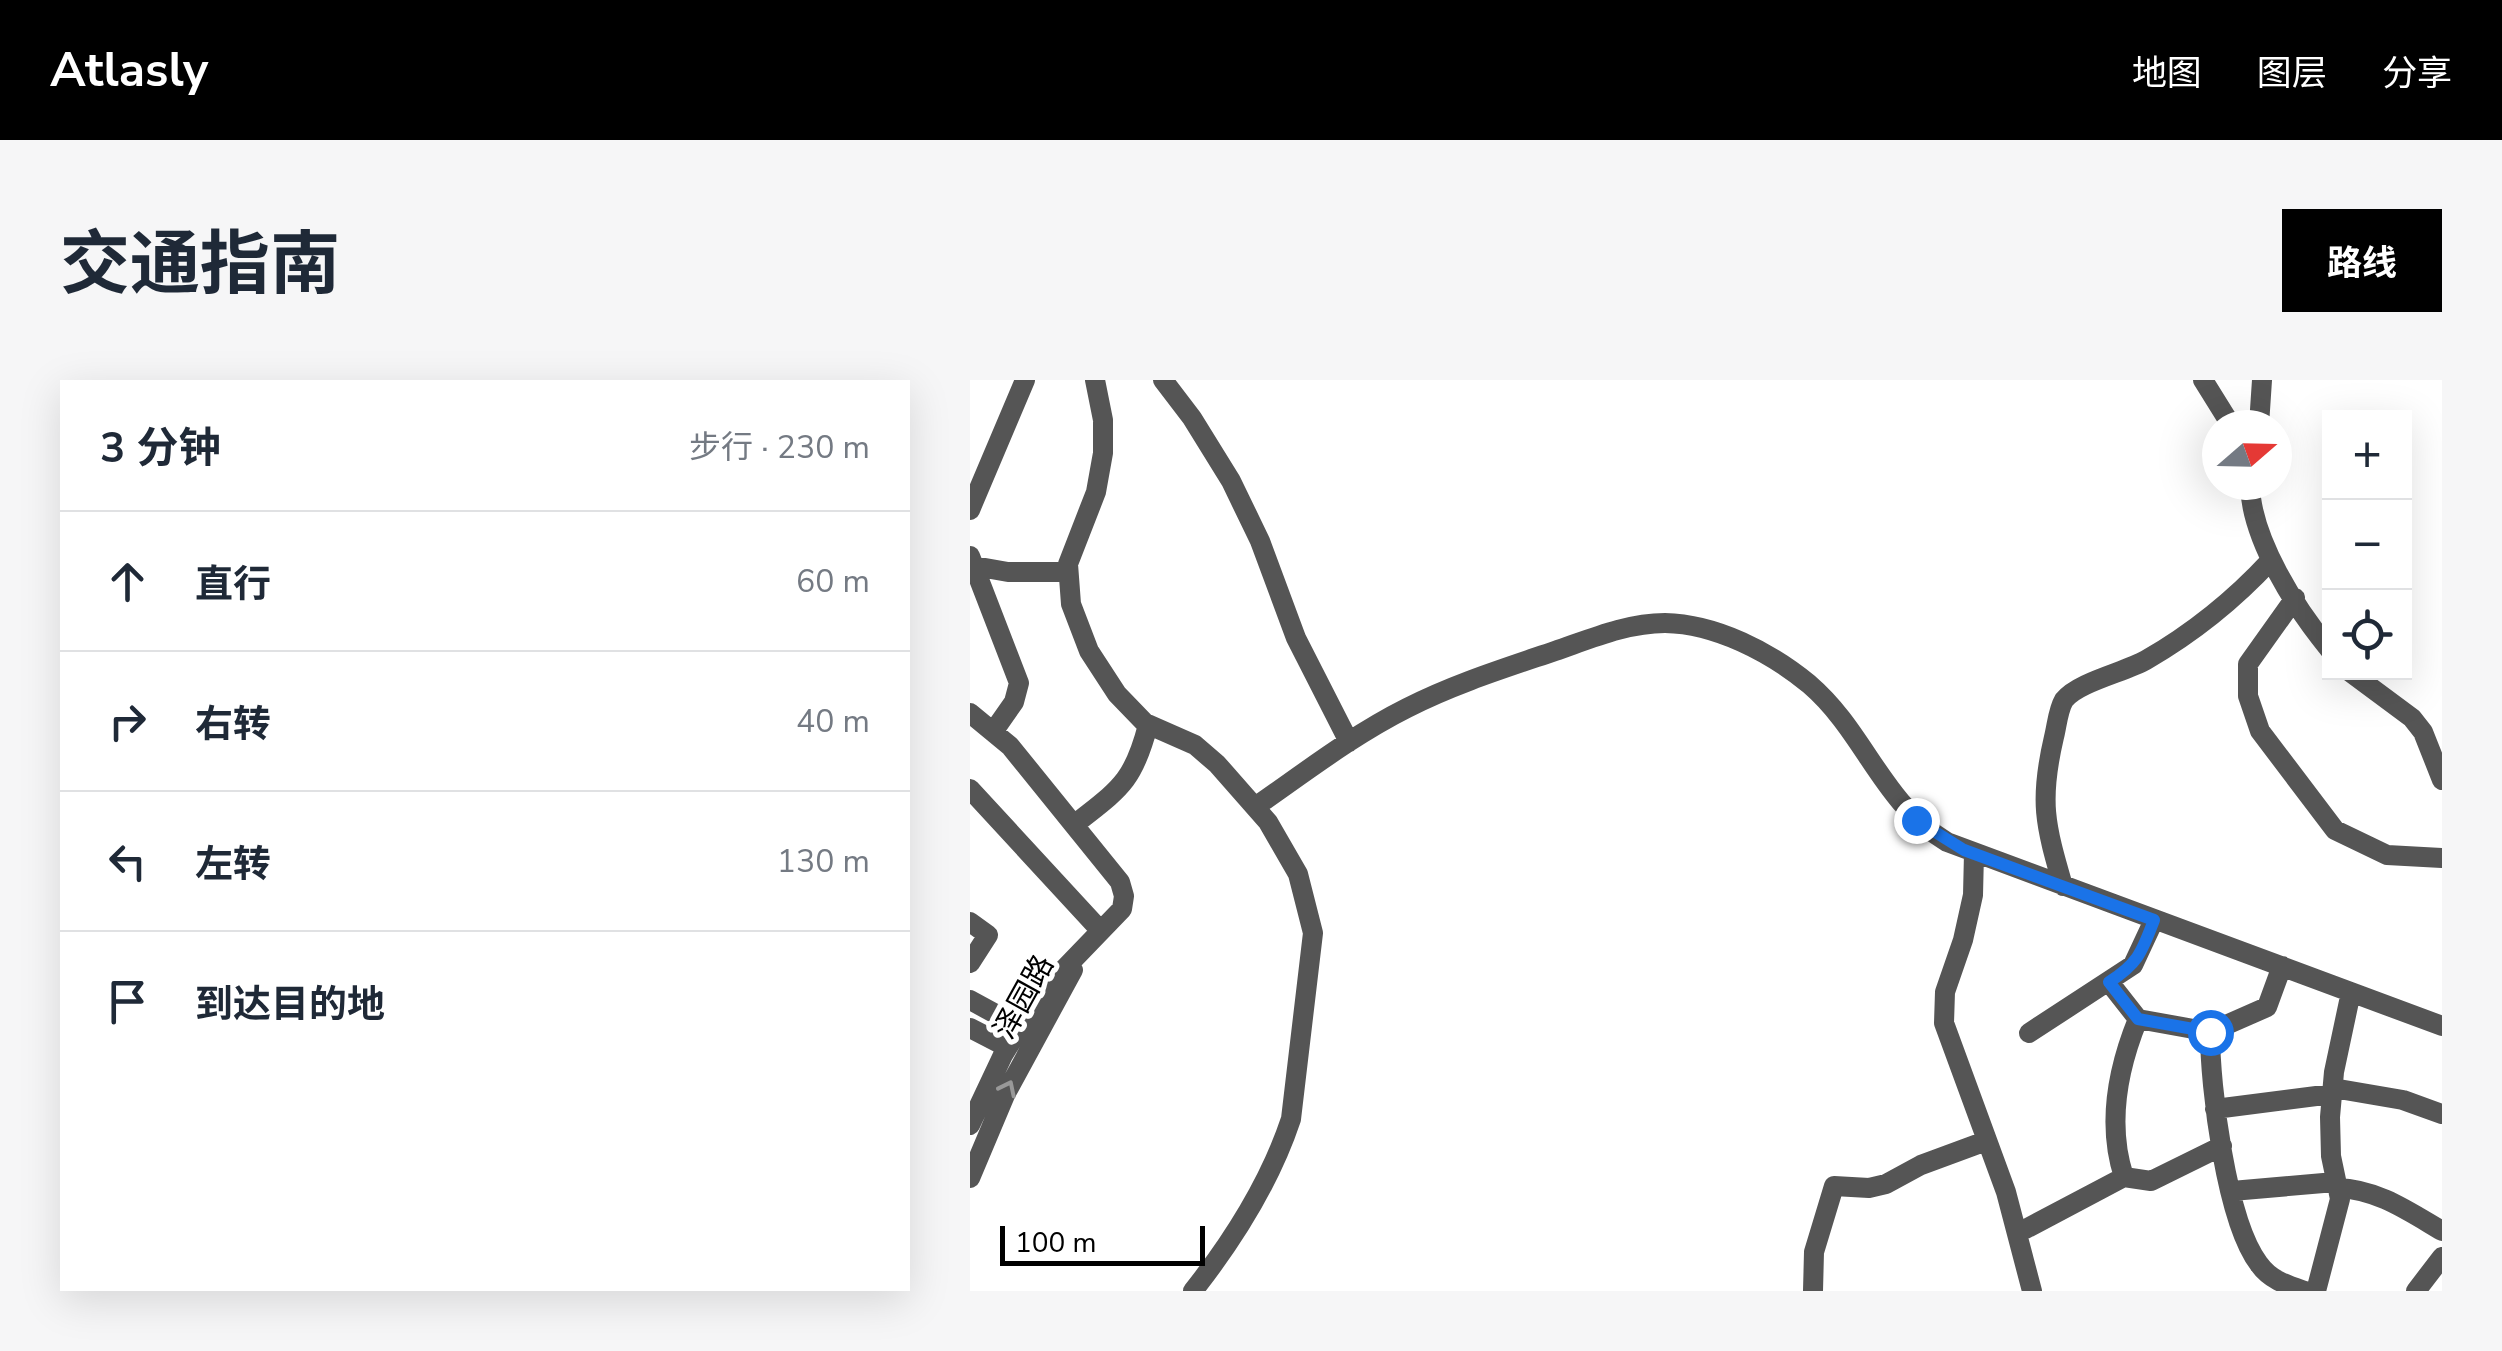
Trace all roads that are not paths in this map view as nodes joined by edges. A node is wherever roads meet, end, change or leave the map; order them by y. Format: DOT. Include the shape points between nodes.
graph roads {
  1 [pos="1025,380"];
  2 [pos="1095,380"];
  3 [pos="1163,380"];
  4 [pos="2203,380"];
  5 [pos="2262,380"];
  6 [pos="2222,410"];
  7 [pos="2260,410"];
  8 [pos="2251,500"];
  9 [pos="970,510"];
  10 [pos="2270,560"];
  11 [pos="972,561"];
  12 [pos="1014,572"];
  13 [pos="1068,572"];
  14 [pos="986,596"];
  15 [pos="2295,598"];
  16 [pos="2322,638"];
  17 [pos="2361,680"];
  18 [pos="970,713"];
  19 [pos="1148,725"];
  20 [pos="994,732"];
  21 [pos="1349,742"];
  22 [pos="2442,780"];
  23 [pos="970,789"];
  24 [pos="1255,807"];
  25 [pos="1074,825"];
  26 [pos="1974,853"];
  27 [pos="2442,858"];
  28 [pos="2062,886"];
  29 [pos="2154,920"];
  30 [pos="970,922"];
  31 [pos="1095,935"];
  32 [pos="970,964"];
  33 [pos="2282,966"];
  34 [pos="2109,982"];
  35 [pos="2351,992"];
  36 [pos="970,1000"];
  37 [pos="2138,1019"];
  38 [pos="1018,1026"];
  39 [pos="2442,1026"];
  40 [pos="970,1028"];
  41 [pos="2210,1032"];
  42 [pos="2029,1033"];
  43 [pos="1007,1046"];
  44 [pos="2332,1091"];
  45 [pos="2215,1109"];
  46 [pos="2442,1114"];
  47 [pos="970,1125"];
  48 [pos="1986,1141"];
  49 [pos="2222,1146"];
  50 [pos="2124,1176"];
  51 [pos="970,1178"];
  52 [pos="2336,1185"];
  53 [pos="2232,1191"];
  54 [pos="2442,1231"];
  55 [pos="2018,1233"];
  56 [pos="2442,1257"];
  57 [pos="1193,1291"];
  58 [pos="1813,1291"];
  59 [pos="2032,1291"];
  60 [pos="2305,1291"];
  61 [pos="2316,1291"];
  62 [pos="2416,1291"];
  1 -- 9 [label="street"];
  2 -- 13 [label="street" via="1103,420 1100,473"];
  3 -- 21 [label="street" via="1248,515 1296,638"];
  4 -- 6 [label="street"];
  5 -- 7 [label="street"];
  8 -- 10 [label="street"];
  10 -- 15 [label="street"];
  10 -- 28 [label="street" via="2187,634 2064,701 2043,801"];
  11 -- 12 [label="street"];
  11 -- 14 [label="street"];
  12 -- 13 [label="street"];
  12 -- 14 [label="street"];
  13 -- 19 [label="street" via="1071,604 1089,651"];
  14 -- 20 [label="street" via="1019,683"];
  15 -- 16 [label="street"];
  15 -- 27 [label="street" via="2248,664 2248,696 2260,732 2335,830 2386,855"];
  17 -- 22 [label="street" via="2412,718"];
  18 -- 20 [label="street"];
  19 -- 24 [label="street" via="1202,751"];
  19 -- 25 [label="street" via="1126,782"];
  20 -- 25 [label="street"];
  21 -- 24 [label="street"];
  21 -- 26 [label="street" via="1436,693 1588,639 1650,624 1686,626 1744,643 1795,674 1845,722 1902,806 1931,832"];
  23 -- 31 [label="street"];
  24 -- 57 [label="street" via="1298,874 1310,912 1312,961 1283,1143 1252,1206"];
  25 -- 31 [label="street" via="1123,888 1122,909"];
  26 -- 28 [label="street"];
  26 -- 48 [label="street" via="1972,895 1943,1012"];
  28 -- 29 [label="street"];
  29 -- 33 [label="street"];
  29 -- 34 [label="street" via="2140,957"];
  30 -- 32 [label="street" via="988,934"];
  31 -- 38 [label="street, 泽园路"];
  51 -- 31 [label="street, 泽园路, one-way" via="1004,1094"];
  33 -- 35 [label="street"];
  33 -- 41 [label="street" via="2268,1007"];
  34 -- 37 [label="street"];
  34 -- 42 [label="street"];
  35 -- 39 [label="street"];
  35 -- 44 [label="street"];
  36 -- 38 [label="street"];
  37 -- 41 [label="street"];
  37 -- 50 [label="street" via="2118,1088"];
  38 -- 43 [label="street, 泽园路"];
  40 -- 43 [label="street"];
  41 -- 45 [label="street"];
  43 -- 47 [label="street, 泽园路"];
  44 -- 45 [label="street"];
  44 -- 46 [label="street" via="2403,1100"];
  44 -- 52 [label="street"];
  45 -- 49 [label="street"];
  48 -- 55 [label="street"];
  48 -- 58 [label="street" via="1886,1184 1834,1186 1814,1252"];
  49 -- 50 [label="street" via="2151,1181"];
  49 -- 53 [label="street"];
  50 -- 55 [label="street"];
  52 -- 53 [label="street"];
  52 -- 54 [label="street" via="2386,1198"];
  52 -- 61 [label="street" via="2338,1217"];
  53 -- 60 [label="street" via="2258,1264"];
  55 -- 59 [label="street"];
  56 -- 62 [label="street"];
}
